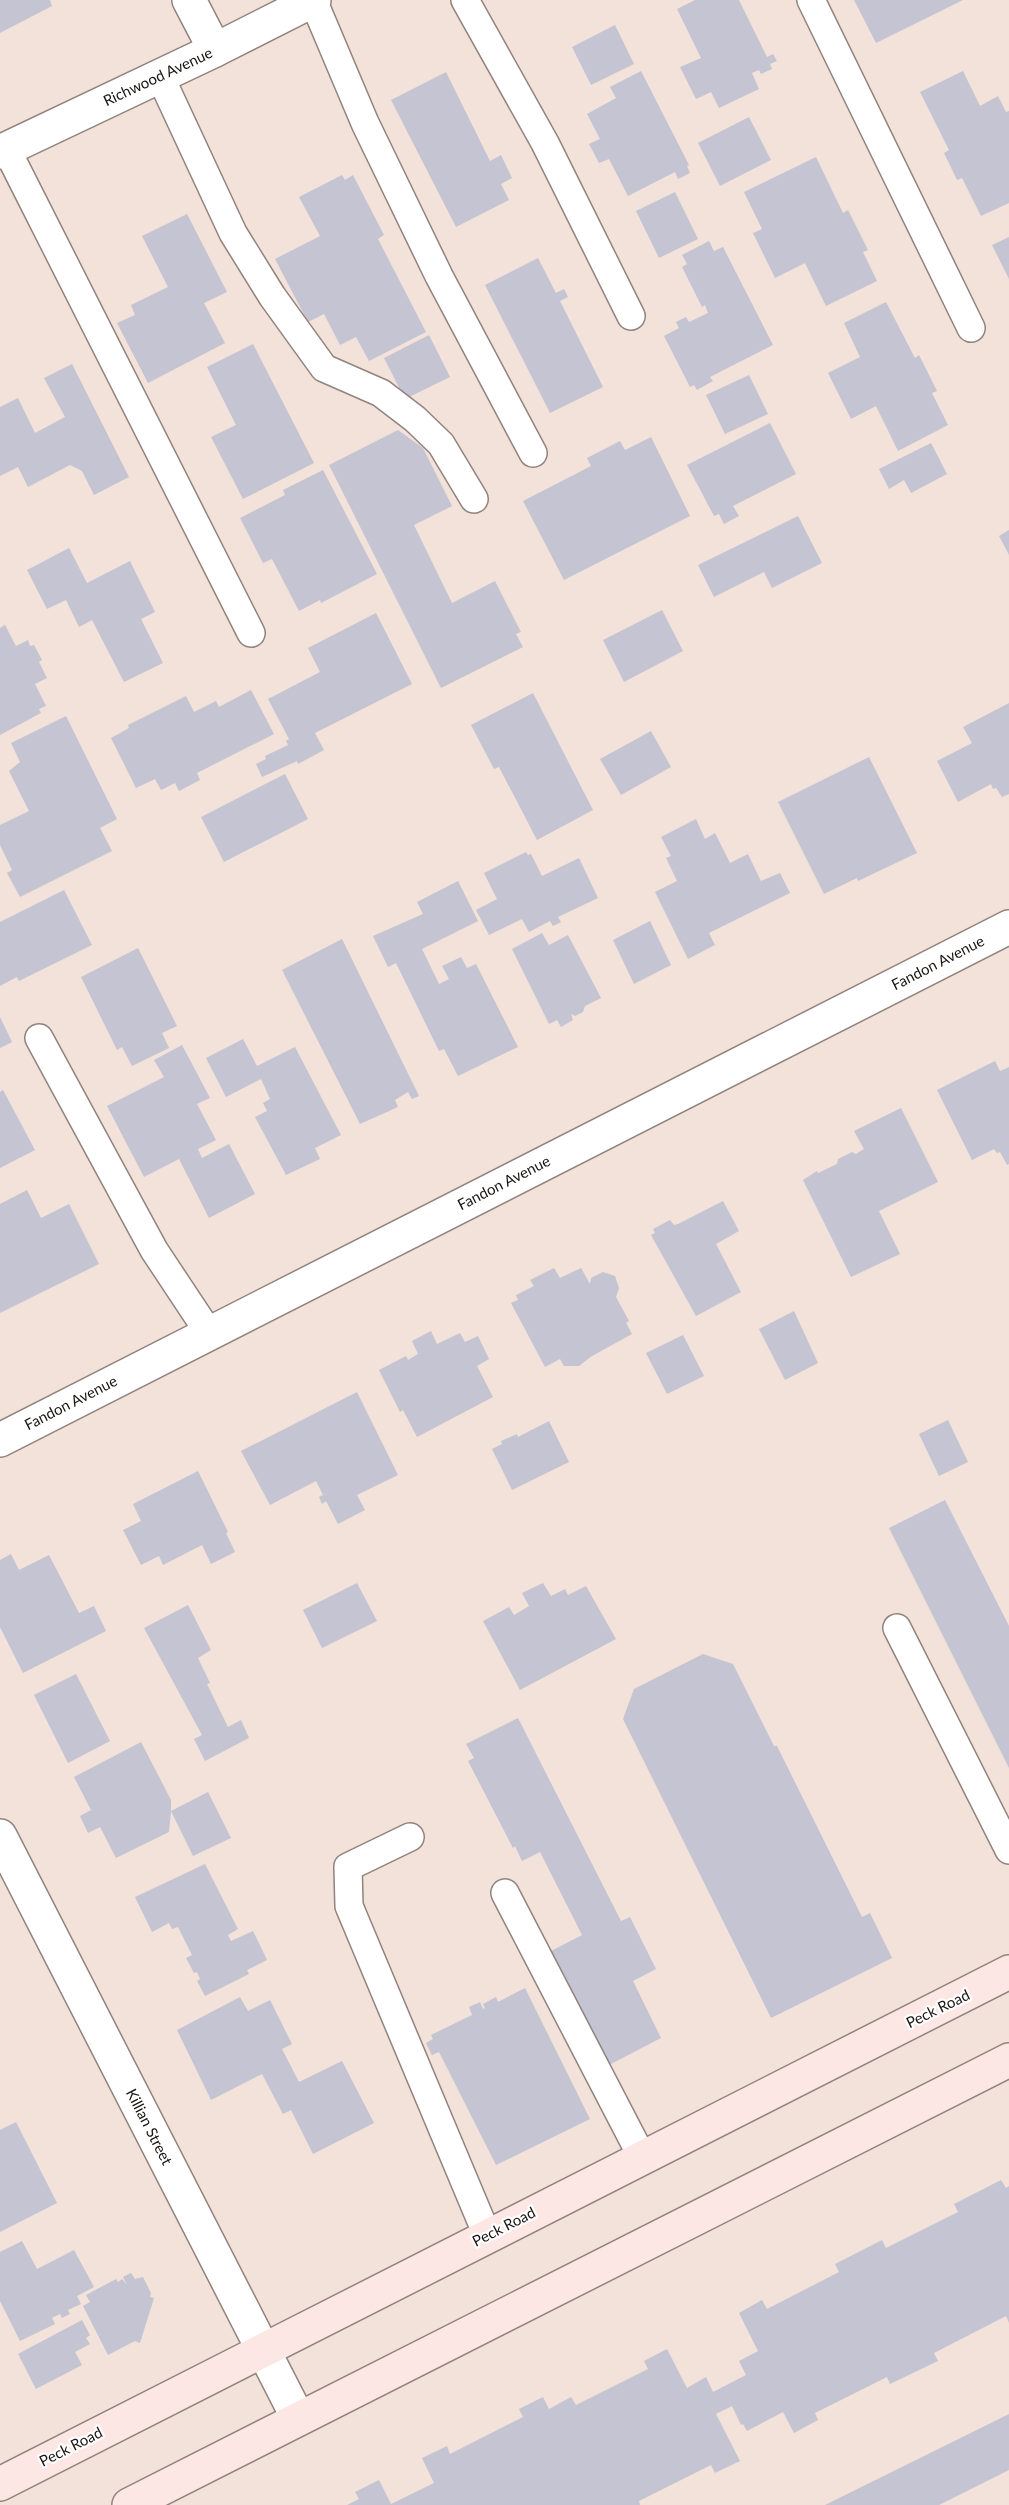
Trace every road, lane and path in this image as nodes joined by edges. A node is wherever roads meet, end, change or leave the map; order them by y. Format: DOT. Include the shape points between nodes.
graph roads {
  1 [pos="189,0"];
  2 [pos="314,0"];
  3 [pos="465,0"];
  4 [pos="811,0"];
  5 [pos="215,50"];
  6 [pos="160,76"];
  7 [pos="3,150"];
  8 [pos="631,316"];
  9 [pos="971,328"];
  10 [pos="533,453"];
  11 [pos="474,499"];
  12 [pos="251,633"];
  13 [pos="1009,927"];
  14 [pos="39,1038"];
  15 [pos="209,1333"];
  16 [pos="0,1440"];
  17 [pos="897,1628"];
  18 [pos="0,1836"];
  19 [pos="410,1837"];
  20 [pos="1009,1850"];
  21 [pos="505,1893"];
  22 [pos="1009,1972"];
  23 [pos="1009,2060"];
  24 [pos="642,2157"];
  25 [pos="487,2235"];
  26 [pos="262,2349"];
  27 [pos="298,2418"];
  28 [pos="0,2484"];
  29 [pos="129,2505"];
  1 -- 5 [label="street"];
  2 -- 5 [label="street, Richwood Avenue"];
  2 -- 10 [label="lane" via="365,123 439,276"];
  3 -- 8 [label="lane" via="545,143"];
  4 -- 9 [label="lane"];
  5 -- 6 [label="street, Richwood Avenue"];
  6 -- 7 [label="street, Richwood Avenue"];
  6 -- 11 [label="lane" via="233,232 272,296 324,368 381,393 415,419 441,444"];
  7 -- 12 [label="lane"];
  13 -- 15 [label="street, Fandon Avenue"];
  14 -- 15 [label="lane" via="154,1250"];
  15 -- 16 [label="street, Fandon Avenue"];
  17 -- 20 [label="lane"];
  18 -- 26 [label="street, Killian Street"];
  19 -- 25 [label="lane" via="348,1867 349,1906"];
  21 -- 24 [label="lane"];
  22 -- 24 [label="main road, Peck Road"];
  23 -- 27 [label="main road"];
  24 -- 25 [label="main road, Peck Road"];
  25 -- 26 [label="main road, Peck Road"];
  26 -- 27 [label="street, Killian Street"];
  26 -- 28 [label="main road, Peck Road"];
  27 -- 29 [label="main road"];
}
